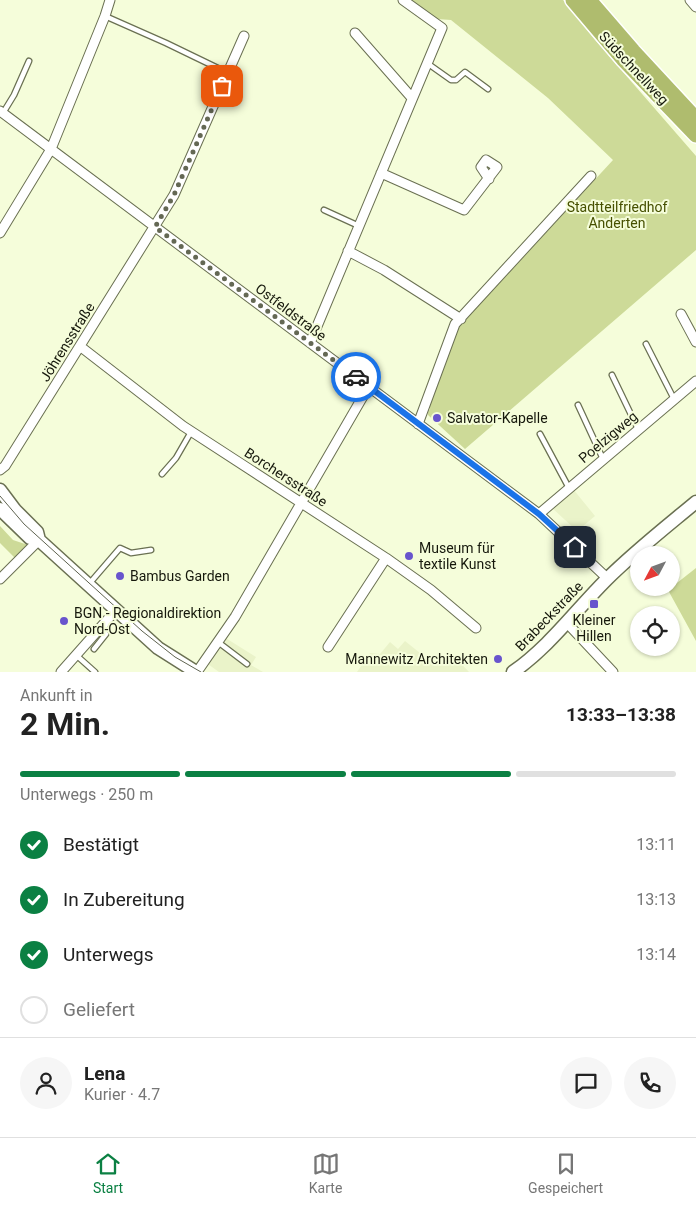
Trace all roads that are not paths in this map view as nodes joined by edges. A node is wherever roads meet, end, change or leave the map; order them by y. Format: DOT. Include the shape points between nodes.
graph roads {
  1 [pos="110,0"];
  2 [pos="404,0"];
  3 [pos="574,0"];
  4 [pos="589,0"];
  5 [pos="690,0"];
  6 [pos="696,7"];
  7 [pos="106,16"];
  8 [pos="355,33"];
  9 [pos="244,36"];
  10 [pos="623,59"];
  11 [pos="29,61"];
  12 [pos="427,63"];
  13 [pos="228,73"];
  14 [pos="488,89"];
  15 [pos="672,94"];
  16 [pos="412,98"];
  17 [pos="1,112"];
  18 [pos="696,112"];
  19 [pos="696,119"];
  20 [pos="696,135"];
  21 [pos="696,146"];
  22 [pos="51,149"];
  23 [pos="381,173"];
  24 [pos="591,176"];
  25 [pos="489,179"];
  26 [pos="324,210"];
  27 [pos="359,226"];
  28 [pos="155,227"];
  29 [pos="0,233"];
  30 [pos="348,251"];
  31 [pos="681,314"];
  32 [pos="461,319"];
  33 [pos="696,342"];
  34 [pos="310,343"];
  35 [pos="646,344"];
  36 [pos="81,347"];
  37 [pos="612,375"];
  38 [pos="696,381"];
  39 [pos="369,386"];
  40 [pos="674,400"];
  41 [pos="578,405"];
  42 [pos="418,424"];
  43 [pos="638,429"];
  44 [pos="191,432"];
  45 [pos="540,434"];
  46 [pos="603,459"];
  47 [pos="0,470"];
  48 [pos="162,474"];
  49 [pos="569,488"];
  50 [pos="0,490"];
  51 [pos="696,502"];
  52 [pos="302,504"];
  53 [pos="0,509"];
  54 [pos="539,514"];
  55 [pos="39,540"];
  56 [pos="151,550"];
  57 [pos="386,558"];
  58 [pos="607,578"];
  59 [pos="0,579"];
  60 [pos="88,585"];
  61 [pos="116,610"];
  62 [pos="566,622"];
  63 [pos="476,628"];
  64 [pos="106,634"];
  65 [pos="218,642"];
  66 [pos="328,647"];
  67 [pos="94,649"];
  68 [pos="76,655"];
  69 [pos="247,664"];
  70 [pos="61,672"];
  71 [pos="95,672"];
  72 [pos="197,672"];
  73 [pos="513,672"];
  74 [pos="613,672"];
  1 -- 7 [label="street"];
  2 -- 12 [label="street" via="442,28"];
  3 -- 10 [label="highway, Südschnellweg"];
  4 -- 15 [label="highway, Südschnellweg"];
  5 -- 6 [label="street"];
  7 -- 13 [label="lane"];
  7 -- 22 [label="street"];
  8 -- 16 [label="street"];
  9 -- 13 [label="street, Jöhrensstraße"];
  10 -- 20 [label="highway, Südschnellweg"];
  10 -- 21 [label="highway"];
  11 -- 17 [label="lane" via="14,95"];
  12 -- 14 [label="lane" via="451,80 465,72"];
  12 -- 16 [label="street"];
  13 -- 28 [label="street, Jöhrensstraße" via="174,195"];
  15 -- 18 [label="highway"];
  15 -- 19 [label="highway, Südschnellweg"];
  16 -- 23 [label="street"];
  17 -- 22 [label="street, Ostfeldstraße"];
  22 -- 28 [label="street, Ostfeldstraße"];
  22 -- 29 [label="street"];
  23 -- 25 [label="street" via="464,210"];
  23 -- 27 [label="street"];
  24 -- 32 [label="street"];
  26 -- 27 [label="lane"];
  27 -- 30 [label="street"];
  28 -- 34 [label="street, Ostfeldstraße"];
  28 -- 36 [label="street, Jöhrensstraße"];
  30 -- 32 [label="street"];
  30 -- 34 [label="street"];
  31 -- 33 [label="street"];
  32 -- 42 [label="street" via="455,324"];
  34 -- 39 [label="street, Ostfeldstraße"];
  35 -- 40 [label="lane"];
  36 -- 44 [label="street, Borchersstraße"];
  36 -- 47 [label="street, Jöhrensstraße"];
  37 -- 43 [label="lane"];
  38 -- 40 [label="street, Poelzigweg"];
  39 -- 42 [label="street, Ostfeldstraße"];
  39 -- 52 [label="street"];
  40 -- 43 [label="street, Poelzigweg"];
  41 -- 46 [label="lane"];
  42 -- 54 [label="street, Ostfeldstraße"];
  43 -- 46 [label="street, Poelzigweg"];
  44 -- 48 [label="lane"];
  44 -- 52 [label="street, Borchersstraße"];
  45 -- 49 [label="lane"];
  46 -- 49 [label="street, Poelzigweg"];
  49 -- 54 [label="street, Poelzigweg"];
  50 -- 55 [label="main road" via="37,532"];
  51 -- 58 [label="main road, Brabeckstraße"];
  52 -- 57 [label="street, Borchersstraße"];
  52 -- 65 [label="street"];
  53 -- 55 [label="main road" via="30,538"];
  54 -- 58 [label="street, Ostfeldstraße"];
  55 -- 59 [label="street"];
  55 -- 60 [label="main road"];
  56 -- 60 [label="lane" via="131,553 120,548"];
  57 -- 63 [label="street, Borchersstraße"];
  57 -- 66 [label="street"];
  58 -- 62 [label="main road, Brabeckstraße"];
  60 -- 61 [label="main road"];
  61 -- 68 [label="street"];
  61 -- 72 [label="main road" via="158,648"];
  62 -- 73 [label="main road, Brabeckstraße" via="534,656"];
  62 -- 74 [label="street"];
  64 -- 67 [label="lane"];
  65 -- 69 [label="lane"];
  65 -- 72 [label="street"];
  68 -- 70 [label="street"];
  68 -- 71 [label="lane"];
}
